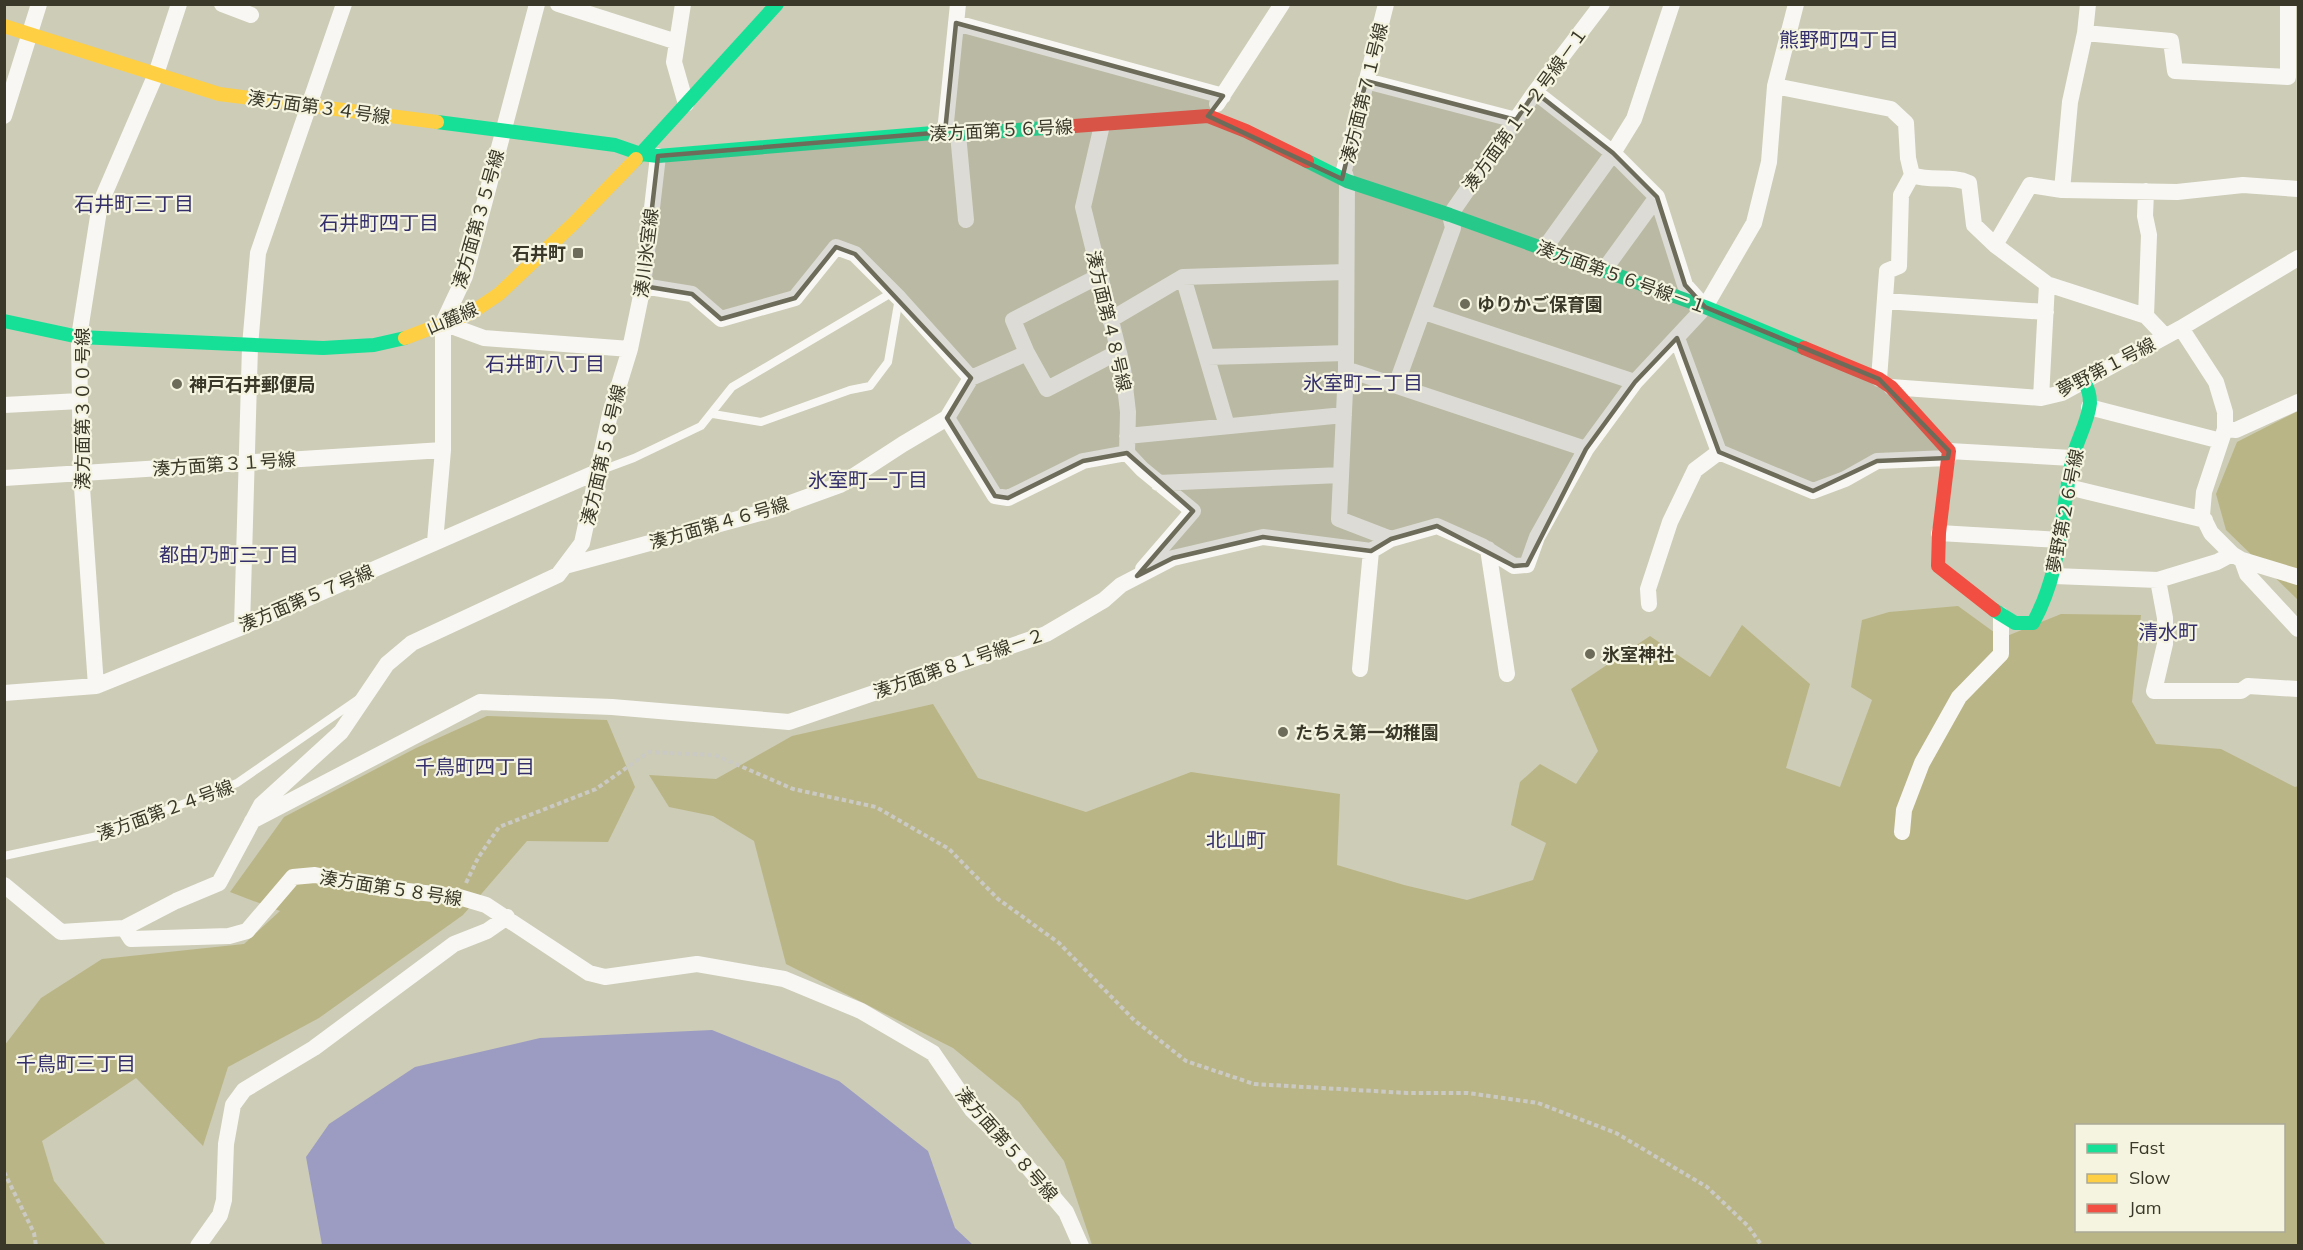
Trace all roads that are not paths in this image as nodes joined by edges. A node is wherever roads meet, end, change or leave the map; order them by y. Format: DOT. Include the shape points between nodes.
graph roads {
  1 [pos="39,4"];
  2 [pos="179,4"];
  3 [pos="222,4"];
  4 [pos="344,4"];
  5 [pos="537,4"];
  6 [pos="558,4"];
  7 [pos="683,4"];
  8 [pos="777,4"];
  9 [pos="958,4"];
  10 [pos="1282,4"];
  11 [pos="1386,4"];
  12 [pos="1602,4"];
  13 [pos="1672,4"];
  14 [pos="1797,4"];
  15 [pos="2088,4"];
  16 [pos="2288,4"];
  17 [pos="251,15"];
  18 [pos="956,23"];
  19 [pos="4,26"];
  20 [pos="29,33"];
  21 [pos="2085,33"];
  22 [pos="678,42"];
  23 [pos="156,74"];
  24 [pos="1366,81"];
  25 [pos="1774,86"];
  26 [pos="1535,92"];
  27 [pos="1223,96"];
  28 [pos="686,105"];
  29 [pos="310,106"];
  30 [pos="4,116"];
  31 [pos="1208,116"];
  32 [pos="1515,120"];
  33 [pos="1102,125"];
  34 [pos="503,132"];
  35 [pos="952,133"];
  36 [pos="1613,153"];
  37 [pos="640,154"];
  38 [pos="658,156"];
  39 [pos="1912,175"];
  40 [pos="1347,181"];
  41 [pos="2298,189"];
  42 [pos="2062,190"];
  43 [pos="2146,191"];
  44 [pos="1657,197"];
  45 [pos="1450,214"];
  46 [pos="966,220"];
  47 [pos="1995,245"];
  48 [pos="1544,249"];
  49 [pos="2298,258"];
  50 [pos="1604,270"];
  51 [pos="1346,272"];
  52 [pos="1099,276"];
  53 [pos="1183,277"];
  54 [pos="2047,284"];
  55 [pos="643,286"];
  56 [pos="896,295"];
  57 [pos="1885,301"];
  58 [pos="1705,307"];
  59 [pos="1424,312"];
  60 [pos="2046,312"];
  61 [pos="2146,316"];
  62 [pos="1110,320"];
  63 [pos="4,321"];
  64 [pos="443,323"];
  65 [pos="2181,328"];
  66 [pos="2165,336"];
  67 [pos="79,337"];
  68 [pos="1677,338"];
  69 [pos="250,346"];
  70 [pos="630,350"];
  71 [pos="1118,352"];
  72 [pos="1027,353"];
  73 [pos="1207,357"];
  74 [pos="1346,361"];
  75 [pos="970,378"];
  76 [pos="2084,381"];
  77 [pos="1635,382"];
  78 [pos="1885,383"];
  79 [pos="1396,385"];
  80 [pos="2041,398"];
  81 [pos="80,401"];
  82 [pos="2298,402"];
  83 [pos="4,405"];
  84 [pos="2089,407"];
  85 [pos="712,414"];
  86 [pos="1344,415"];
  87 [pos="947,418"];
  88 [pos="1227,426"];
  89 [pos="2223,435"];
  90 [pos="1127,436"];
  91 [pos="1586,449"];
  92 [pos="443,450"];
  93 [pos="1719,452"];
  94 [pos="1127,453"];
  95 [pos="1948,455"];
  96 [pos="2072,458"];
  97 [pos="246,462"];
  98 [pos="599,471"];
  99 [pos="81,473"];
  100 [pos="1341,475"];
  101 [pos="4,478"];
  102 [pos="1158,483"];
  103 [pos="2068,487"];
  104 [pos="2205,520"];
  105 [pos="1939,533"];
  106 [pos="1390,539"];
  107 [pos="2060,540"];
  108 [pos="435,542"];
  109 [pos="1488,549"];
  110 [pos="1371,551"];
  111 [pos="2237,557"];
  112 [pos="565,566"];
  113 [pos="1137,576"];
  114 [pos="2054,576"];
  115 [pos="2298,577"];
  116 [pos="2158,580"];
  117 [pos="1649,604"];
  118 [pos="2008,619"];
  119 [pos="242,627"];
  120 [pos="2298,629"];
  121 [pos="1360,669"];
  122 [pos="1507,674"];
  123 [pos="96,686"];
  124 [pos="2298,688"];
  125 [pos="370,691"];
  126 [pos="4,693"];
  127 [pos="252,821"];
  128 [pos="1902,832"];
  129 [pos="4,856"];
  130 [pos="4,885"];
  131 [pos="507,918"];
  132 [pos="124,928"];
  133 [pos="198,1245"];
  134 [pos="1081,1245"];
  1 -- 20 [label="street"];
  2 -- 23 [label="street, 湊方面第３００号線"];
  3 -- 17 [label="street"];
  4 -- 29 [label="street"];
  5 -- 34 [label="street, 湊方面第３５号線"];
  6 -- 22 [label="street"];
  7 -- 22 [label="street"];
  8 -- 28 [label="street, 山麓線"];
  9 -- 18 [label="street"];
  10 -- 27 [label="street"];
  11 -- 24 [label="street, 湊方面第７１号線"];
  12 -- 26 [label="street, 湊方面第１１２号線－１"];
  13 -- 36 [label="street" via="1634,119"];
  14 -- 25 [label="street"];
  15 -- 21 [label="street"];
  16 -- 21 [label="street" via="2288,76 2175,70 2171,41"];
  18 -- 27 [label="street"];
  18 -- 35 [label="street"];
  19 -- 20 [label="street, 湊方面第３４号線"];
  20 -- 23 [label="street, 湊方面第３４号線"];
  20 -- 30 [label="street"];
  21 -- 42 [label="street" via="2070,102"];
  22 -- 28 [label="street" via="674,62"];
  23 -- 29 [label="street, 湊方面第３４号線" via="219,94"];
  23 -- 67 [label="street, 湊方面第３００号線" via="100,204"];
  24 -- 32 [label="street"];
  24 -- 40 [label="street, 湊方面第７１号線" via="1344,170"];
  25 -- 39 [label="street" via="1891,109 1906,123"];
  25 -- 58 [label="street" via="1769,162 1754,223"];
  26 -- 32 [label="street, 湊方面第１１２号線－１"];
  26 -- 36 [label="street"];
  27 -- 31 [label="street"];
  28 -- 37 [label="street, 山麓線"];
  29 -- 34 [label="street, 湊方面第３４号線"];
  29 -- 69 [label="street" via="258,253"];
  31 -- 33 [label="street, 湊方面第５６号線"];
  31 -- 40 [label="street, 湊方面第５６号線"];
  32 -- 45 [label="street, 湊方面第１１２号線－１"];
  33 -- 35 [label="street, 湊方面第５６号線"];
  33 -- 52 [label="street, 湊方面第４８号線" via="1083,207"];
  34 -- 37 [label="street, 湊方面第３４号線" via="615,145"];
  34 -- 64 [label="street, 湊方面第３５号線" via="465,276"];
  35 -- 38 [label="street, 湊方面第５６号線"];
  35 -- 46 [label="street"];
  36 -- 44 [label="street"];
  36 -- 48 [label="street"];
  37 -- 38 [label="street, 湊方面第５６号線"];
  37 -- 64 [label="street, 山麓線" via="499,294 471,314"];
  38 -- 55 [label="street, 湊川氷室線"];
  39 -- 47 [label="street" via="1969,183 1974,225"];
  39 -- 57 [label="street" via="1901,195 1899,266 1887,271"];
  40 -- 45 [label="street, 湊方面第５６号線－１"];
  40 -- 51 [label="street, 湊方面第７１号線"];
  41 -- 43 [label="street" via="2243,185"];
  42 -- 43 [label="street"];
  42 -- 47 [label="street" via="2030,185"];
  43 -- 61 [label="street"];
  44 -- 50 [label="street"];
  44 -- 58 [label="street" via="1685,285"];
  45 -- 48 [label="street, 湊方面第５６号線－１"];
  45 -- 59 [label="street" via="1453,228"];
  47 -- 54 [label="street"];
  48 -- 50 [label="street, 湊方面第５６号線－１"];
  49 -- 65 [label="street, 夢野第１号線"];
  50 -- 58 [label="street, 湊方面第５６号線－１"];
  51 -- 53 [label="street"];
  51 -- 74 [label="street, 湊方面第７１号線"];
  52 -- 62 [label="street, 湊方面第４８号線"];
  52 -- 72 [label="street" via="1013,320"];
  53 -- 62 [label="street"];
  53 -- 73 [label="street"];
  54 -- 60 [label="street"];
  54 -- 61 [label="street"];
  55 -- 56 [label="street" via="692,294 721,318 795,298 836,248 855,254"];
  55 -- 70 [label="street, 湊川氷室線"];
  56 -- 75 [label="street"];
  56 -- 85 [label="lane" via="732,387"];
  56 -- 85 [label="lane" via="888,363 870,386 761,422"];
  57 -- 60 [label="street"];
  57 -- 78 [label="street"];
  58 -- 68 [label="street"];
  58 -- 78 [label="street, 湊方面第５６号線－１"];
  59 -- 77 [label="street"];
  59 -- 79 [label="street"];
  60 -- 80 [label="street"];
  61 -- 66 [label="street"];
  62 -- 71 [label="street, 湊方面第４８号線"];
  63 -- 67 [label="street, 山麓線"];
  64 -- 69 [label="street, 山麓線" via="374,345"];
  64 -- 70 [label="street" via="484,338"];
  64 -- 92 [label="street, 湊方面第３５号線"];
  65 -- 66 [label="street, 夢野第１号線"];
  65 -- 89 [label="street" via="2216,382 2225,412"];
  66 -- 76 [label="street, 夢野第１号線"];
  67 -- 69 [label="street, 山麓線"];
  67 -- 81 [label="street, 湊方面第３００号線"];
  68 -- 77 [label="street"];
  68 -- 93 [label="street"];
  69 -- 97 [label="street"];
  70 -- 98 [label="street, 湊方面第５８号線" via="610,414"];
  71 -- 72 [label="street" via="1047,389"];
  71 -- 90 [label="street, 湊方面第４８号線" via="1128,412"];
  72 -- 75 [label="street"];
  73 -- 74 [label="street"];
  73 -- 88 [label="street"];
  74 -- 79 [label="street"];
  74 -- 86 [label="street, 湊方面第７１号線"];
  75 -- 87 [label="street, 湊方面第４６号線"];
  76 -- 80 [label="street, 夢野第１号線" via="2062,393"];
  76 -- 84 [label="street, 夢野第２６号線" via="2089,388"];
  77 -- 91 [label="street"];
  78 -- 80 [label="street, 夢野第１号線"];
  78 -- 95 [label="street"];
  79 -- 91 [label="street"];
  81 -- 83 [label="street"];
  81 -- 99 [label="street, 湊方面第３００号線"];
  82 -- 89 [label="street"];
  84 -- 89 [label="street"];
  84 -- 96 [label="street, 夢野第２６号線"];
  85 -- 98 [label="lane" via="700,426"];
  86 -- 88 [label="street"];
  86 -- 100 [label="street, 湊方面第７１号線"];
  87 -- 94 [label="street" via="995,496 1008,498 1083,461"];
  87 -- 112 [label="street, 湊方面第４６号線" via="840,485 771,510"];
  88 -- 90 [label="street"];
  89 -- 104 [label="street" via="2204,492"];
  90 -- 94 [label="street, 湊方面第４８号線"];
  91 -- 109 [label="street" via="1537,537 1527,565 1514,566"];
  92 -- 97 [label="street, 湊方面第３１号線"];
  92 -- 108 [label="street, 湊方面第３５号線"];
  93 -- 95 [label="street" via="1813,491 1877,461"];
  93 -- 117 [label="street" via="1695,470 1670,522 1648,589"];
  94 -- 102 [label="street"];
  95 -- 96 [label="street"];
  95 -- 105 [label="street"];
  96 -- 103 [label="street, 夢野第２６号線"];
  97 -- 99 [label="street, 湊方面第３１号線"];
  97 -- 119 [label="street"];
  98 -- 108 [label="street, 湊方面第５７号線"];
  98 -- 112 [label="street, 湊方面第５８号線" via="582,543"];
  99 -- 101 [label="street, 湊方面第３１号線"];
  99 -- 123 [label="street, 湊方面第３００号線"];
  100 -- 102 [label="street"];
  100 -- 106 [label="street, 湊方面第７１号線" via="1339,519"];
  102 -- 113 [label="street" via="1193,511"];
  103 -- 104 [label="street"];
  103 -- 107 [label="street, 夢野第２６号線"];
  104 -- 111 [label="street" via="2211,533"];
  105 -- 107 [label="street"];
  105 -- 118 [label="street" via="1938,566"];
  106 -- 109 [label="street" via="1437,526"];
  106 -- 110 [label="street"];
  107 -- 114 [label="street, 夢野第２６号線"];
  108 -- 119 [label="street, 湊方面第５７号線"];
  109 -- 122 [label="street"];
  110 -- 113 [label="street, 湊方面第８１号線－２" via="1263,537 1173,558"];
  110 -- 121 [label="street"];
  111 -- 115 [label="street"];
  111 -- 116 [label="street"];
  111 -- 120 [label="street" via="2247,574"];
  112 -- 125 [label="street, 湊方面第５８号線" via="558,575 411,643 387,663"];
  113 -- 127 [label="street, 湊方面第８１号線－２" via="1046,634 789,722 612,706 480,702"];
  114 -- 116 [label="street"];
  114 -- 118 [label="street, 夢野第２６号線" via="2043,608 2033,623"];
  116 -- 124 [label="street" via="2165,644 2154,691 2241,692 2248,686"];
  118 -- 128 [label="street" via="2001,654 1959,697 1922,763 1904,810"];
  119 -- 123 [label="street, 湊方面第５７号線"];
  123 -- 126 [label="street, 湊方面第５７号線"];
  125 -- 127 [label="street, 湊方面第５８号線" via="341,732 261,805"];
  125 -- 129 [label="lane, 湊方面第２４号線" via="237,783 102,835"];
  127 -- 132 [label="street, 湊方面第５８号線" via="219,883"];
  130 -- 132 [label="street" via="60,932"];
  131 -- 132 [label="street, 湊方面第５８号線" via="486,905 459,897 373,887 315,875 293,877 247,931 229,936 131,939"];
  131 -- 133 [label="street" via="454,944 314,1048 244,1090 232,1105 220,1215"];
  131 -- 134 [label="street, 湊方面第５８号線" via="589,973 605,977 697,964 784,979 861,1011 933,1053 972,1110 1009,1145 1066,1212"];
}
